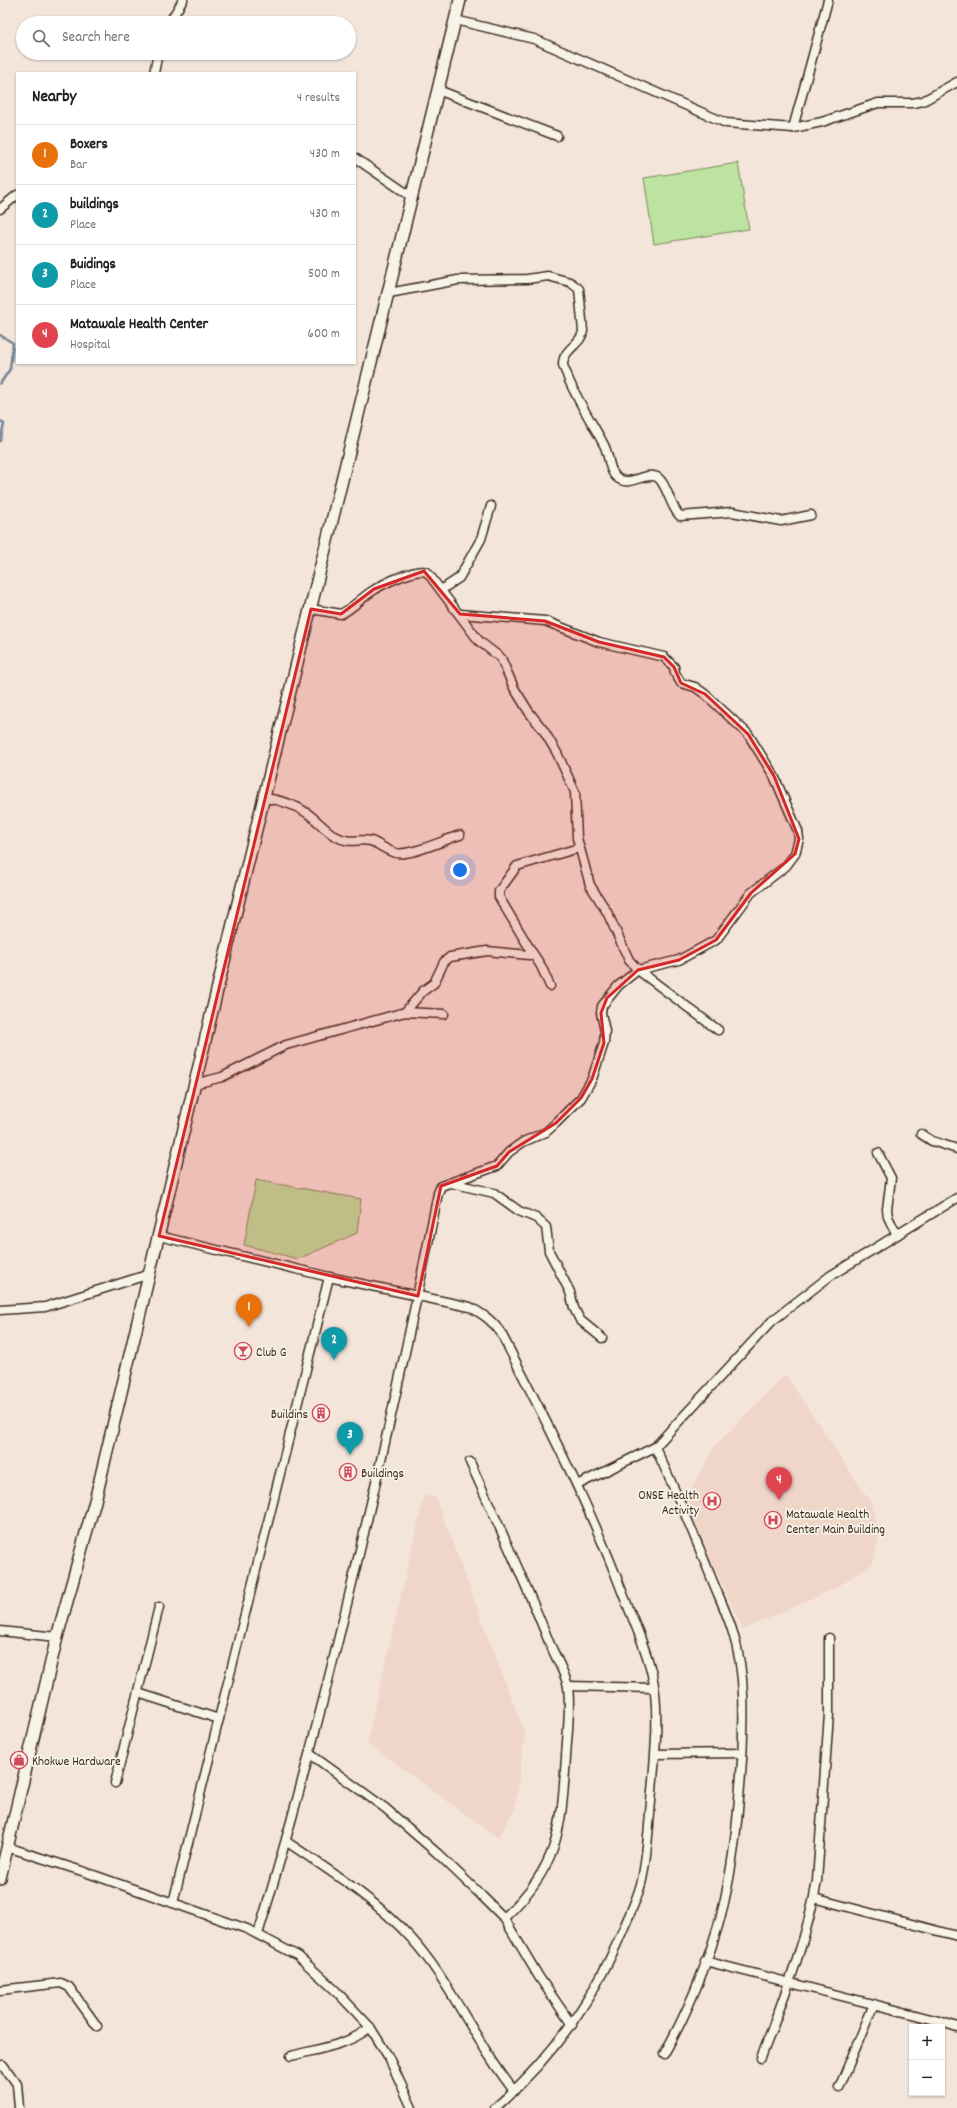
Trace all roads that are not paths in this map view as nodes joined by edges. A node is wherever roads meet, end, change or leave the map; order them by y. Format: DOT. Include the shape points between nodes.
graph roads {
  1 [pos="183,0"];
  2 [pos="460,0"];
  3 [pos="828,0"];
  4 [pos="173,16"];
  5 [pos="455,20"];
  6 [pos="157,60"];
  7 [pos="154,72"];
  8 [pos="957,82"];
  9 [pos="438,90"];
  10 [pos="793,128"];
  11 [pos="557,136"];
  12 [pos="356,159"];
  13 [pos="16,196"];
  14 [pos="412,197"];
  15 [pos="0,210"];
  16 [pos="389,293"];
  17 [pos="491,506"];
  18 [pos="811,515"];
  19 [pos="441,590"];
  20 [pos="310,609"];
  21 [pos="460,614"];
  22 [pos="265,798"];
  23 [pos="460,835"];
  24 [pos="579,848"];
  25 [pos="530,949"];
  26 [pos="638,970"];
  27 [pos="550,986"];
  28 [pos="405,1012"];
  29 [pos="444,1014"];
  30 [pos="718,1030"];
  31 [pos="194,1084"];
  32 [pos="921,1134"];
  33 [pos="957,1149"];
  34 [pos="878,1153"];
  35 [pos="450,1182"];
  36 [pos="957,1198"];
  37 [pos="897,1235"];
  38 [pos="159,1236"];
  39 [pos="150,1274"];
  40 [pos="329,1277"];
  41 [pos="418,1296"];
  42 [pos="0,1310"];
  43 [pos="602,1338"];
  44 [pos="655,1447"];
  45 [pos="470,1462"];
  46 [pos="577,1485"];
  47 [pos="159,1607"];
  48 [pos="0,1631"];
  49 [pos="57,1637"];
  50 [pos="829,1638"];
  51 [pos="568,1686"];
  52 [pos="654,1688"];
  53 [pos="138,1693"];
  54 [pos="219,1719"];
  55 [pos="742,1753"];
  56 [pos="310,1754"];
  57 [pos="656,1754"];
  58 [pos="115,1783"];
  59 [pos="287,1842"];
  60 [pos="7,1847"];
  61 [pos="2,1860"];
  62 [pos="0,1878"];
  63 [pos="814,1898"];
  64 [pos="173,1902"];
  65 [pos="504,1918"];
  66 [pos="258,1934"];
  67 [pos="957,1936"];
  68 [pos="705,1961"];
  69 [pos="789,1982"];
  70 [pos="0,1990"];
  71 [pos="874,2004"];
  72 [pos="572,2025"];
  73 [pos="98,2026"];
  74 [pos="370,2026"];
  75 [pos="957,2027"];
  76 [pos="664,2054"];
  77 [pos="292,2056"];
  78 [pos="761,2058"];
  79 [pos="3,2065"];
  80 [pos="838,2088"];
  81 [pos="514,2091"];
  82 [pos="19,2108"];
  83 [pos="412,2108"];
  84 [pos="495,2108"];
  1 -- 4 [label="street"];
  2 -- 5 [label="main road"];
  3 -- 10 [label="street"];
  5 -- 9 [label="main road"];
  5 -- 10 [label="street" via="534,39 726,123"];
  6 -- 7 [label="street"];
  8 -- 10 [label="street" via="923,101 878,102 822,122"];
  9 -- 11 [label="street"];
  9 -- 14 [label="main road"];
  12 -- 14 [label="street"];
  13 -- 15 [label="street"];
  14 -- 16 [label="main road"];
  16 -- 18 [label="street" via="458,280 527,279 548,276 573,284 580,289 583,334 564,357 564,367 574,392 607,451 616,478 628,481 657,477 680,516 732,512 781,520"];
  16 -- 20 [label="main road"];
  17 -- 19 [label="street" via="481,539 464,571 455,582"];
  19 -- 20 [label="street" via="427,572 420,571 374,589 341,614"];
  19 -- 21 [label="street"];
  20 -- 22 [label="main road"];
  21 -- 24 [label="street" via="479,641 501,658 522,700 557,753 575,792"];
  21 -- 26 [label="street" via="545,621 604,644 664,657 674,667 681,683 695,687 705,694 748,734 774,776 798,831 799,839 795,854 786,866 751,893 716,940 679,960"];
  22 -- 23 [label="street" via="293,805 344,840 371,841 394,852 407,853"];
  22 -- 31 [label="main road"];
  24 -- 25 [label="street" via="517,866 499,891 499,897"];
  24 -- 26 [label="street" via="590,885 607,912 629,960"];
  25 -- 27 [label="street"];
  25 -- 28 [label="street" via="526,956 487,951 450,957 444,962 434,983 423,991"];
  26 -- 30 [label="street"];
  26 -- 35 [label="street" via="618,986 602,1006 604,1043 592,1080 581,1098 551,1127 509,1152 497,1166"];
  28 -- 29 [label="street"];
  28 -- 31 [label="street" via="286,1045 222,1077"];
  31 -- 38 [label="main road"];
  32 -- 33 [label="street" via="932,1141"];
  34 -- 37 [label="street" via="891,1178 886,1210"];
  35 -- 41 [label="street" via="441,1186 438,1193"];
  35 -- 43 [label="street" via="494,1193 519,1211 536,1218 546,1227 549,1251 570,1292 580,1320"];
  36 -- 37 [label="street"];
  37 -- 44 [label="street" via="830,1276 772,1321"];
  38 -- 39 [label="main road"];
  38 -- 40 [label="street"];
  39 -- 42 [label="street" via="45,1307"];
  39 -- 49 [label="main road" via="92,1512"];
  40 -- 41 [label="street"];
  40 -- 54 [label="street"];
  41 -- 46 [label="street" via="470,1307 493,1321"];
  41 -- 56 [label="street"];
  44 -- 46 [label="street"];
  44 -- 55 [label="street" via="734,1633 742,1683"];
  45 -- 51 [label="street" via="531,1596"];
  46 -- 52 [label="street" via="630,1611 650,1664"];
  47 -- 53 [label="street"];
  48 -- 49 [label="street"];
  49 -- 60 [label="main road"];
  50 -- 63 [label="street" via="829,1714"];
  51 -- 52 [label="street"];
  51 -- 65 [label="street" via="562,1812 558,1834 548,1863 520,1903"];
  52 -- 57 [label="street"];
  53 -- 54 [label="street"];
  53 -- 58 [label="street"];
  54 -- 64 [label="street"];
  55 -- 57 [label="street"];
  55 -- 68 [label="street" via="737,1824 728,1884"];
  56 -- 59 [label="street"];
  56 -- 65 [label="street" via="385,1808 437,1853"];
  57 -- 72 [label="street" via="647,1852 633,1908 612,1956"];
  59 -- 66 [label="street"];
  59 -- 81 [label="street" via="371,1901 411,1938 436,1969 480,2043"];
  60 -- 61 [label="main road"];
  60 -- 64 [label="street"];
  61 -- 62 [label="main road"];
  63 -- 67 [label="street"];
  63 -- 69 [label="street"];
  64 -- 66 [label="street"];
  65 -- 72 [label="street" via="539,1977"];
  66 -- 74 [label="street" via="298,1956"];
  68 -- 69 [label="street"];
  68 -- 76 [label="street" via="680,2025"];
  69 -- 71 [label="street"];
  69 -- 78 [label="street"];
  70 -- 73 [label="street" via="61,1984 69,1987"];
  71 -- 75 [label="street"];
  71 -- 80 [label="street"];
  72 -- 81 [label="street" via="531,2075"];
  74 -- 77 [label="street" via="358,2037"];
  74 -- 83 [label="street" via="388,2056"];
  79 -- 82 [label="street" via="17,2084"];
  81 -- 84 [label="street"];
}
